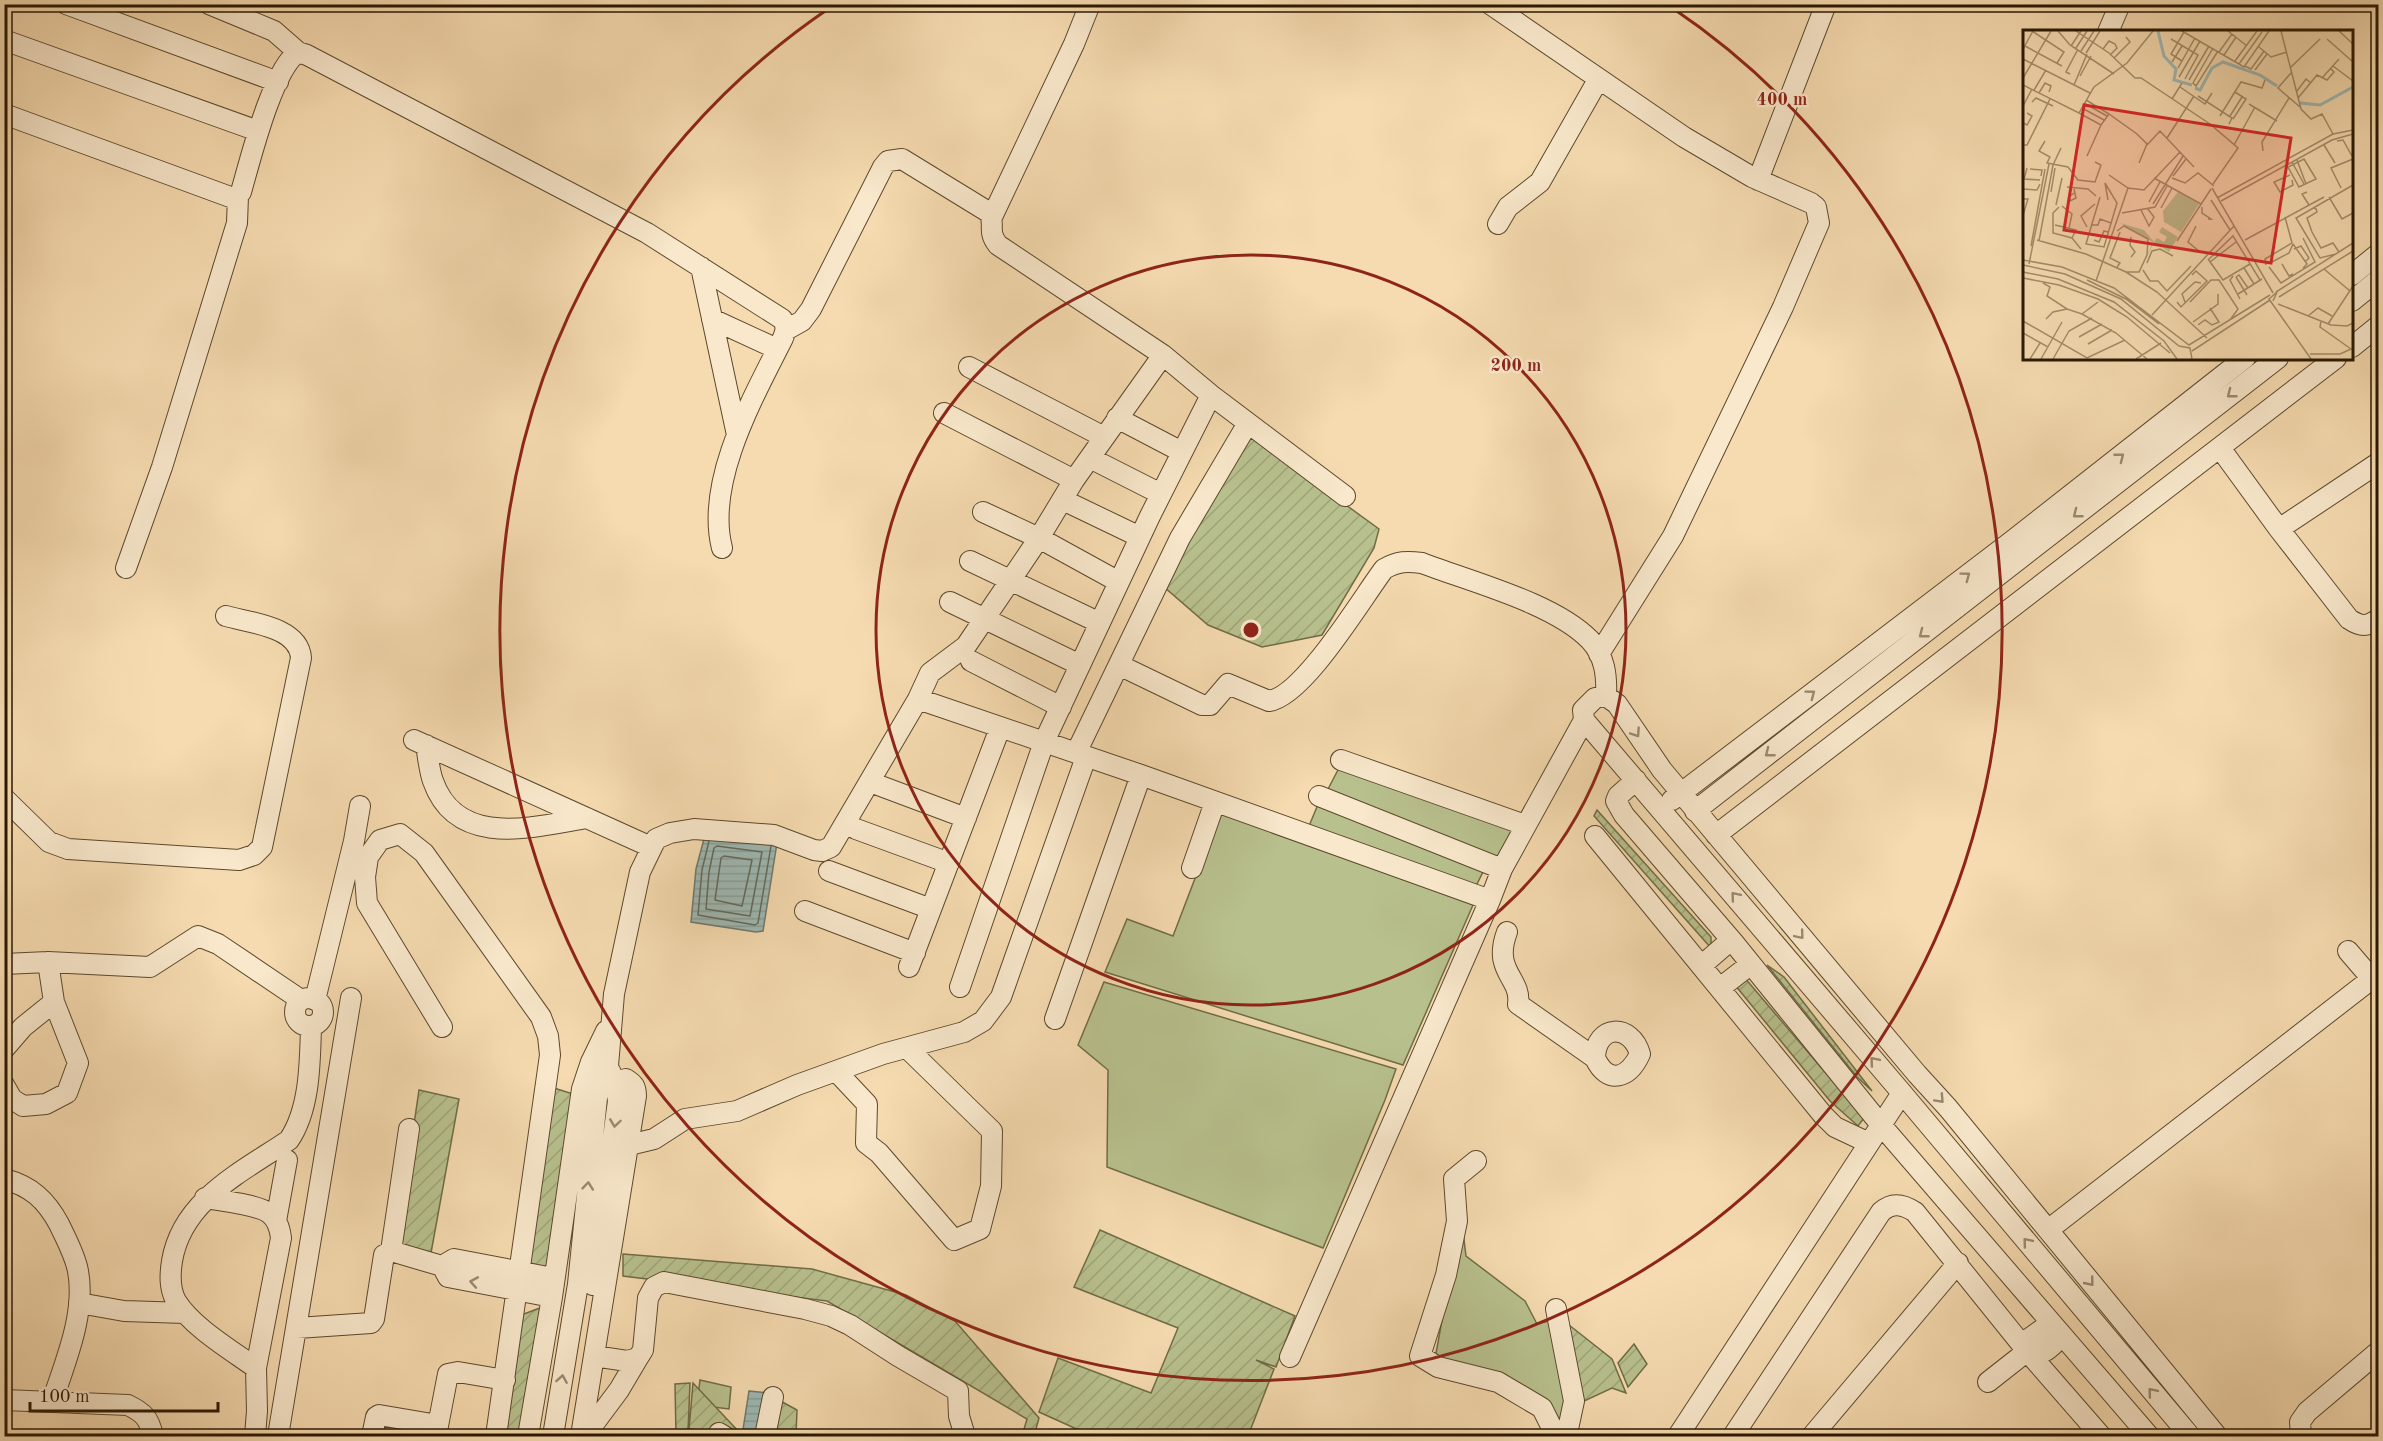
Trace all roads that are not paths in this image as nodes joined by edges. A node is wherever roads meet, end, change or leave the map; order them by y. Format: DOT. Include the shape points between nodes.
graph roads {
  1 [pos="66,4"];
  2 [pos="209,4"];
  3 [pos="1090,4"];
  4 [pos="1490,4"];
  5 [pos="2120,4"];
  6 [pos="1824,5"];
  7 [pos="2109,30"];
  8 [pos="4,40"];
  9 [pos="298,52"];
  10 [pos="1598,80"];
  11 [pos="278,82"];
  12 [pos="4,114"];
  13 [pos="258,131"];
  14 [pos="1758,180"];
  15 [pos="238,196"];
  16 [pos="992,217"];
  17 [pos="1498,224"];
  18 [pos="2379,254"];
  19 [pos="701,267"];
  20 [pos="2353,274"];
  21 [pos="2379,280"];
  22 [pos="2353,300"];
  23 [pos="712,319"];
  24 [pos="786,330"];
  25 [pos="2376,334"];
  26 [pos="2353,346"];
  27 [pos="777,349"];
  28 [pos="1163,356"];
  29 [pos="2242,360"];
  30 [pos="2274,360"];
  31 [pos="2333,360"];
  32 [pos="969,367"];
  33 [pos="1211,395"];
  34 [pos="944,414"];
  35 [pos="1116,418"];
  36 [pos="1248,423"];
  37 [pos="737,435"];
  38 [pos="1104,437"];
  39 [pos="2220,448"];
  40 [pos="1182,452"];
  41 [pos="1090,458"];
  42 [pos="2379,463"];
  43 [pos="1074,480"];
  44 [pos="1161,494"];
  45 [pos="1345,496"];
  46 [pos="1063,500"];
  47 [pos="982,512"];
  48 [pos="2279,529"];
  49 [pos="1140,537"];
  50 [pos="1039,538"];
  51 [pos="722,548"];
  52 [pos="970,561"];
  53 [pos="126,568"];
  54 [pos="1011,579"];
  55 [pos="1119,582"];
  56 [pos="950,602"];
  57 [pos="226,616"];
  58 [pos="985,618"];
  59 [pos="2379,619"];
  60 [pos="1100,623"];
  61 [pos="1599,654"];
  62 [pos="970,661"];
  63 [pos="1080,665"];
  64 [pos="1119,665"];
  65 [pos="1869,676"];
  66 [pos="1606,696"];
  67 [pos="918,699"];
  68 [pos="1891,701"];
  69 [pos="1061,706"];
  70 [pos="1584,720"];
  71 [pos="1000,728"];
  72 [pos="1044,742"];
  73 [pos="1081,755"];
  74 [pos="1341,760"];
  75 [pos="1141,775"];
  76 [pos="1636,780"];
  77 [pos="870,782"];
  78 [pos="1681,794"];
  79 [pos="1319,796"];
  80 [pos="4,798"];
  81 [pos="1215,802"];
  82 [pos="360,806"];
  83 [pos="1661,808"];
  84 [pos="1695,811"];
  85 [pos="587,818"];
  86 [pos="966,818"];
  87 [pos="1526,825"];
  88 [pos="856,829"];
  89 [pos="1595,836"];
  90 [pos="1716,836"];
  91 [pos="651,847"];
  92 [pos="949,863"];
  93 [pos="1192,868"];
  94 [pos="1502,869"];
  95 [pos="829,871"];
  96 [pos="1490,900"];
  97 [pos="931,909"];
  98 [pos="805,911"];
  99 [pos="1762,928"];
  100 [pos="1507,932"];
  101 [pos="2348,951"];
  102 [pos="1741,952"];
  103 [pos="48,962"];
  104 [pos="4,964"];
  105 [pos="1701,966"];
  106 [pos="2375,977"];
  107 [pos="960,987"];
  108 [pos="1720,988"];
  109 [pos="351,998"];
  110 [pos="308,1000"];
  111 [pos="54,1002"];
  112 [pos="1055,1019"];
  113 [pos="610,1022"];
  114 [pos="442,1027"];
  115 [pos="907,1048"];
  116 [pos="4,1049"];
  117 [pos="1595,1058"];
  118 [pos="836,1071"];
  119 [pos="611,1074"];
  120 [pos="4,1085"];
  121 [pos="1902,1093"];
  122 [pos="1881,1125"];
  123 [pos="409,1129"];
  124 [pos="1869,1143"];
  125 [pos="629,1145"];
  126 [pos="287,1160"];
  127 [pos="1476,1161"];
  128 [pos="4,1179"];
  129 [pos="205,1198"];
  130 [pos="276,1221"];
  131 [pos="593,1224"];
  132 [pos="2048,1230"];
  133 [pos="391,1251"];
  134 [pos="1958,1263"];
  135 [pos="519,1281"];
  136 [pos="553,1288"];
  137 [pos="79,1304"];
  138 [pos="1556,1309"];
  139 [pos="185,1313"];
  140 [pos="297,1328"];
  141 [pos="2130,1330"];
  142 [pos="2057,1331"];
  143 [pos="2111,1343"];
  144 [pos="2028,1350"];
  145 [pos="2379,1352"];
  146 [pos="594,1356"];
  147 [pos="1290,1357"];
  148 [pos="638,1358"];
  149 [pos="256,1368"];
  150 [pos="505,1380"];
  151 [pos="1988,1382"];
  152 [pos="773,1397"];
  153 [pos="4,1400"];
  154 [pos="52,1402"];
  155 [pos="437,1431"];
  156 [pos="153,1437"];
  157 [pos="255,1437"];
  158 [pos="278,1437"];
  159 [pos="372,1437"];
  160 [pos="496,1437"];
  161 [pos="528,1437"];
  162 [pos="553,1437"];
  163 [pos="570,1437"];
  164 [pos="581,1437"];
  165 [pos="588,1437"];
  166 [pos="765,1437"];
  167 [pos="965,1437"];
  168 [pos="1678,1437"];
  169 [pos="1733,1437"];
  170 [pos="1812,1437"];
  171 [pos="2101,1437"];
  172 [pos="2149,1437"];
  173 [pos="2190,1437"];
  174 [pos="2217,1437"];
  175 [pos="2301,1437"];
  1 -- 11 [label="street"];
  2 -- 9 [label="street" via="274,31"];
  3 -- 16 [label="street"];
  4 -- 10 [label="street"];
  5 -- 7 [label="street"];
  6 -- 14 [label="street"];
  8 -- 13 [label="street"];
  9 -- 11 [label="street"];
  9 -- 19 [label="street" via="610,213"];
  10 -- 14 [label="street"];
  10 -- 17 [label="street" via="1540,182 1508,207"];
  11 -- 13 [label="street"];
  12 -- 15 [label="street" via="227,196"];
  13 -- 15 [label="street"];
  14 -- 61 [label="street" via="1816,207 1819,223 1815,237 1673,536"];
  15 -- 53 [label="street" via="237,223 162,467"];
  16 -- 24 [label="street" via="911,162 888,161 811,309 802,321"];
  16 -- 28 [label="street" via="990,230 998,245"];
  18 -- 20 [label="street"];
  19 -- 23 [label="street"];
  19 -- 24 [label="street" via="782,319"];
  21 -- 22 [label="street"];
  23 -- 27 [label="street"];
  23 -- 37 [label="street"];
  24 -- 27 [label="street"];
  25 -- 26 [label="street"];
  27 -- 37 [label="street"];
  28 -- 33 [label="street"];
  28 -- 35 [label="street"];
  78 -- 29 [label="street, one-way" via="2012,542"];
  30 -- 65 [label="street, one-way"];
  31 -- 39 [label="street"];
  32 -- 38 [label="street"];
  33 -- 36 [label="street"];
  33 -- 40 [label="street"];
  34 -- 43 [label="street"];
  35 -- 38 [label="street"];
  35 -- 40 [label="street"];
  36 -- 45 [label="street"];
  36 -- 64 [label="street" via="1180,538"];
  37 -- 51 [label="street" via="723,485 718,530"];
  38 -- 41 [label="street"];
  39 -- 48 [label="street"];
  39 -- 68 [label="street"];
  40 -- 44 [label="street"];
  41 -- 43 [label="street"];
  41 -- 44 [label="street"];
  42 -- 48 [label="street"];
  43 -- 46 [label="street"];
  44 -- 49 [label="street"];
  46 -- 49 [label="street"];
  46 -- 50 [label="street"];
  47 -- 50 [label="street"];
  48 -- 59 [label="street" via="2355,623 2370,625"];
  49 -- 55 [label="street"];
  50 -- 54 [label="street"];
  50 -- 55 [label="street"];
  52 -- 54 [label="street"];
  54 -- 58 [label="street"];
  54 -- 60 [label="street"];
  55 -- 60 [label="street"];
  56 -- 58 [label="street"];
  57 -- 80 [label="street" via="282,632 300,647 301,658 262,847 254,855 239,860 68,849 49,842"];
  58 -- 63 [label="street"];
  58 -- 67 [label="street" via="966,646 930,673"];
  60 -- 63 [label="street"];
  61 -- 64 [label="street" via="1584,635 1548,612 1433,567 1407,561 1384,569 1328,650 1276,700 1269,701 1228,684 1215,701 1202,705"];
  61 -- 66 [label="street" via="1607,674"];
  62 -- 69 [label="street"];
  63 -- 69 [label="street"];
  64 -- 73 [label="street"];
  65 -- 68 [label="street"];
  65 -- 84 [label="street, one-way"];
  66 -- 70 [label="street" via="1595,698 1583,710"];
  66 -- 78 [label="street, one-way" via="1617,705"];
  67 -- 71 [label="street"];
  67 -- 77 [label="street"];
  68 -- 90 [label="street"];
  69 -- 72 [label="street"];
  70 -- 76 [label="street"];
  70 -- 87 [label="street"];
  71 -- 72 [label="street"];
  71 -- 86 [label="street"];
  72 -- 73 [label="street"];
  72 -- 107 [label="street"];
  73 -- 75 [label="street"];
  73 -- 115 [label="street" via="994,1010 983,1022 964,1032"];
  74 -- 87 [label="street"];
  75 -- 81 [label="street"];
  75 -- 112 [label="street"];
  76 -- 83 [label="street"];
  76 -- 102 [label="street" via="1618,796 1617,806"];
  77 -- 86 [label="street"];
  77 -- 91 [label="street" via="831,847 822,850 774,835 694,829 670,832"];
  78 -- 83 [label="street"];
  78 -- 84 [label="street"];
  79 -- 94 [label="street"];
  81 -- 93 [label="street"];
  81 -- 96 [label="street"];
  82 -- 110 [label="street" via="354,841"];
  99 -- 83 [label="street, one-way"];
  84 -- 90 [label="street"];
  85 -- 85 [label="street" via="420,742 433,781 447,806 478,827 516,830"];
  85 -- 91 [label="street"];
  86 -- 92 [label="street"];
  87 -- 94 [label="street"];
  88 -- 92 [label="street"];
  89 -- 105 [label="street"];
  90 -- 132 [label="street, one-way"];
  91 -- 113 [label="street" via="640,872"];
  92 -- 97 [label="street"];
  94 -- 96 [label="street"];
  95 -- 97 [label="street"];
  96 -- 147 [label="street"];
  97 -- 98 [label="street" via="912,960"];
  99 -- 102 [label="street"];
  121 -- 99 [label="street, one-way"];
  100 -- 117 [label="street" via="1502,955 1519,995 1518,1004"];
  101 -- 106 [label="street"];
  102 -- 105 [label="street"];
  102 -- 108 [label="street"];
  102 -- 122 [label="street"];
  103 -- 104 [label="street"];
  103 -- 110 [label="street" via="150,967 198,936 218,944"];
  103 -- 111 [label="street"];
  105 -- 108 [label="street"];
  106 -- 132 [label="street"];
  108 -- 124 [label="street" via="1823,1115 1841,1131"];
  109 -- 140 [label="street"];
  110 -- 129 [label="street" via="295,1008 295,1018 302,1025 311,1026 309,1069 296,1130 289,1140"];
  111 -- 116 [label="street" via="22,1027"];
  111 -- 120 [label="street" via="78,1063 67,1093 46,1104 23,1106 12,1099"];
  113 -- 119 [label="street"];
  113 -- 136 [label="street" via="582,1089"];
  114 -- 135 [label="street" via="367,903 368,857 380,840 400,834 424,853 542,1017 545,1027 550,1055"];
  115 -- 118 [label="street"];
  115 -- 118 [label="street" via="992,1131 991,1186 980,1229 954,1240 867,1143 867,1104"];
  118 -- 125 [label="street" via="737,1111 685,1119 654,1140"];
  119 -- 125 [label="street" via="636,1087"];
  119 -- 131 [label="street" via="598,1088"];
  121 -- 122 [label="street"];
  143 -- 121 [label="street, one-way"];
  122 -- 124 [label="street"];
  122 -- 142 [label="street"];
  123 -- 133 [label="street"];
  124 -- 168 [label="street"];
  125 -- 146 [label="street"];
  126 -- 130 [label="street"];
  127 -- 138 [label="street" via="1454,1179 1457,1221 1446,1275 1419,1356 1438,1367 1507,1387 1542,1408 1555,1434 1568,1429 1574,1401"];
  128 -- 137 [label="street" via="38,1194 50,1208 68,1241 78,1271"];
  129 -- 130 [label="street" via="259,1209"];
  129 -- 139 [label="street" via="179,1234 174,1251 171,1285"];
  130 -- 149 [label="street" via="281,1238"];
  162 -- 131 [label="street, one-way" via="578,1284"];
  131 -- 163 [label="street"];
  132 -- 141 [label="street, one-way"];
  133 -- 135 [label="street" via="442,1266 448,1277"];
  133 -- 140 [label="street" via="384,1255 371,1323"];
  134 -- 144 [label="street"];
  134 -- 169 [label="street" via="1915,1212 1906,1206 1888,1206"];
  134 -- 170 [label="street"];
  135 -- 136 [label="street"];
  135 -- 150 [label="street"];
  136 -- 161 [label="street"];
  137 -- 139 [label="street" via="124,1311"];
  137 -- 154 [label="street"];
  139 -- 149 [label="street"];
  140 -- 158 [label="street"];
  141 -- 143 [label="street"];
  141 -- 174 [label="street"];
  142 -- 144 [label="street" via="2044,1328 2030,1338"];
  142 -- 172 [label="street"];
  173 -- 143 [label="street, one-way"];
  144 -- 151 [label="street"];
  144 -- 171 [label="street"];
  145 -- 175 [label="street" via="2307,1412 2300,1422"];
  146 -- 148 [label="street" via="627,1361"];
  146 -- 164 [label="street"];
  148 -- 165 [label="street"];
  148 -- 167 [label="street" via="643,1350 648,1298 654,1287 664,1282 805,1309 850,1325 958,1391"];
  149 -- 157 [label="street"];
  150 -- 155 [label="street" via="458,1372 448,1374"];
  150 -- 160 [label="street"];
  152 -- 166 [label="street"];
  153 -- 154 [label="street"];
  154 -- 156 [label="street" via="128,1405 142,1412"];
  155 -- 159 [label="street" via="379,1415"];
}
